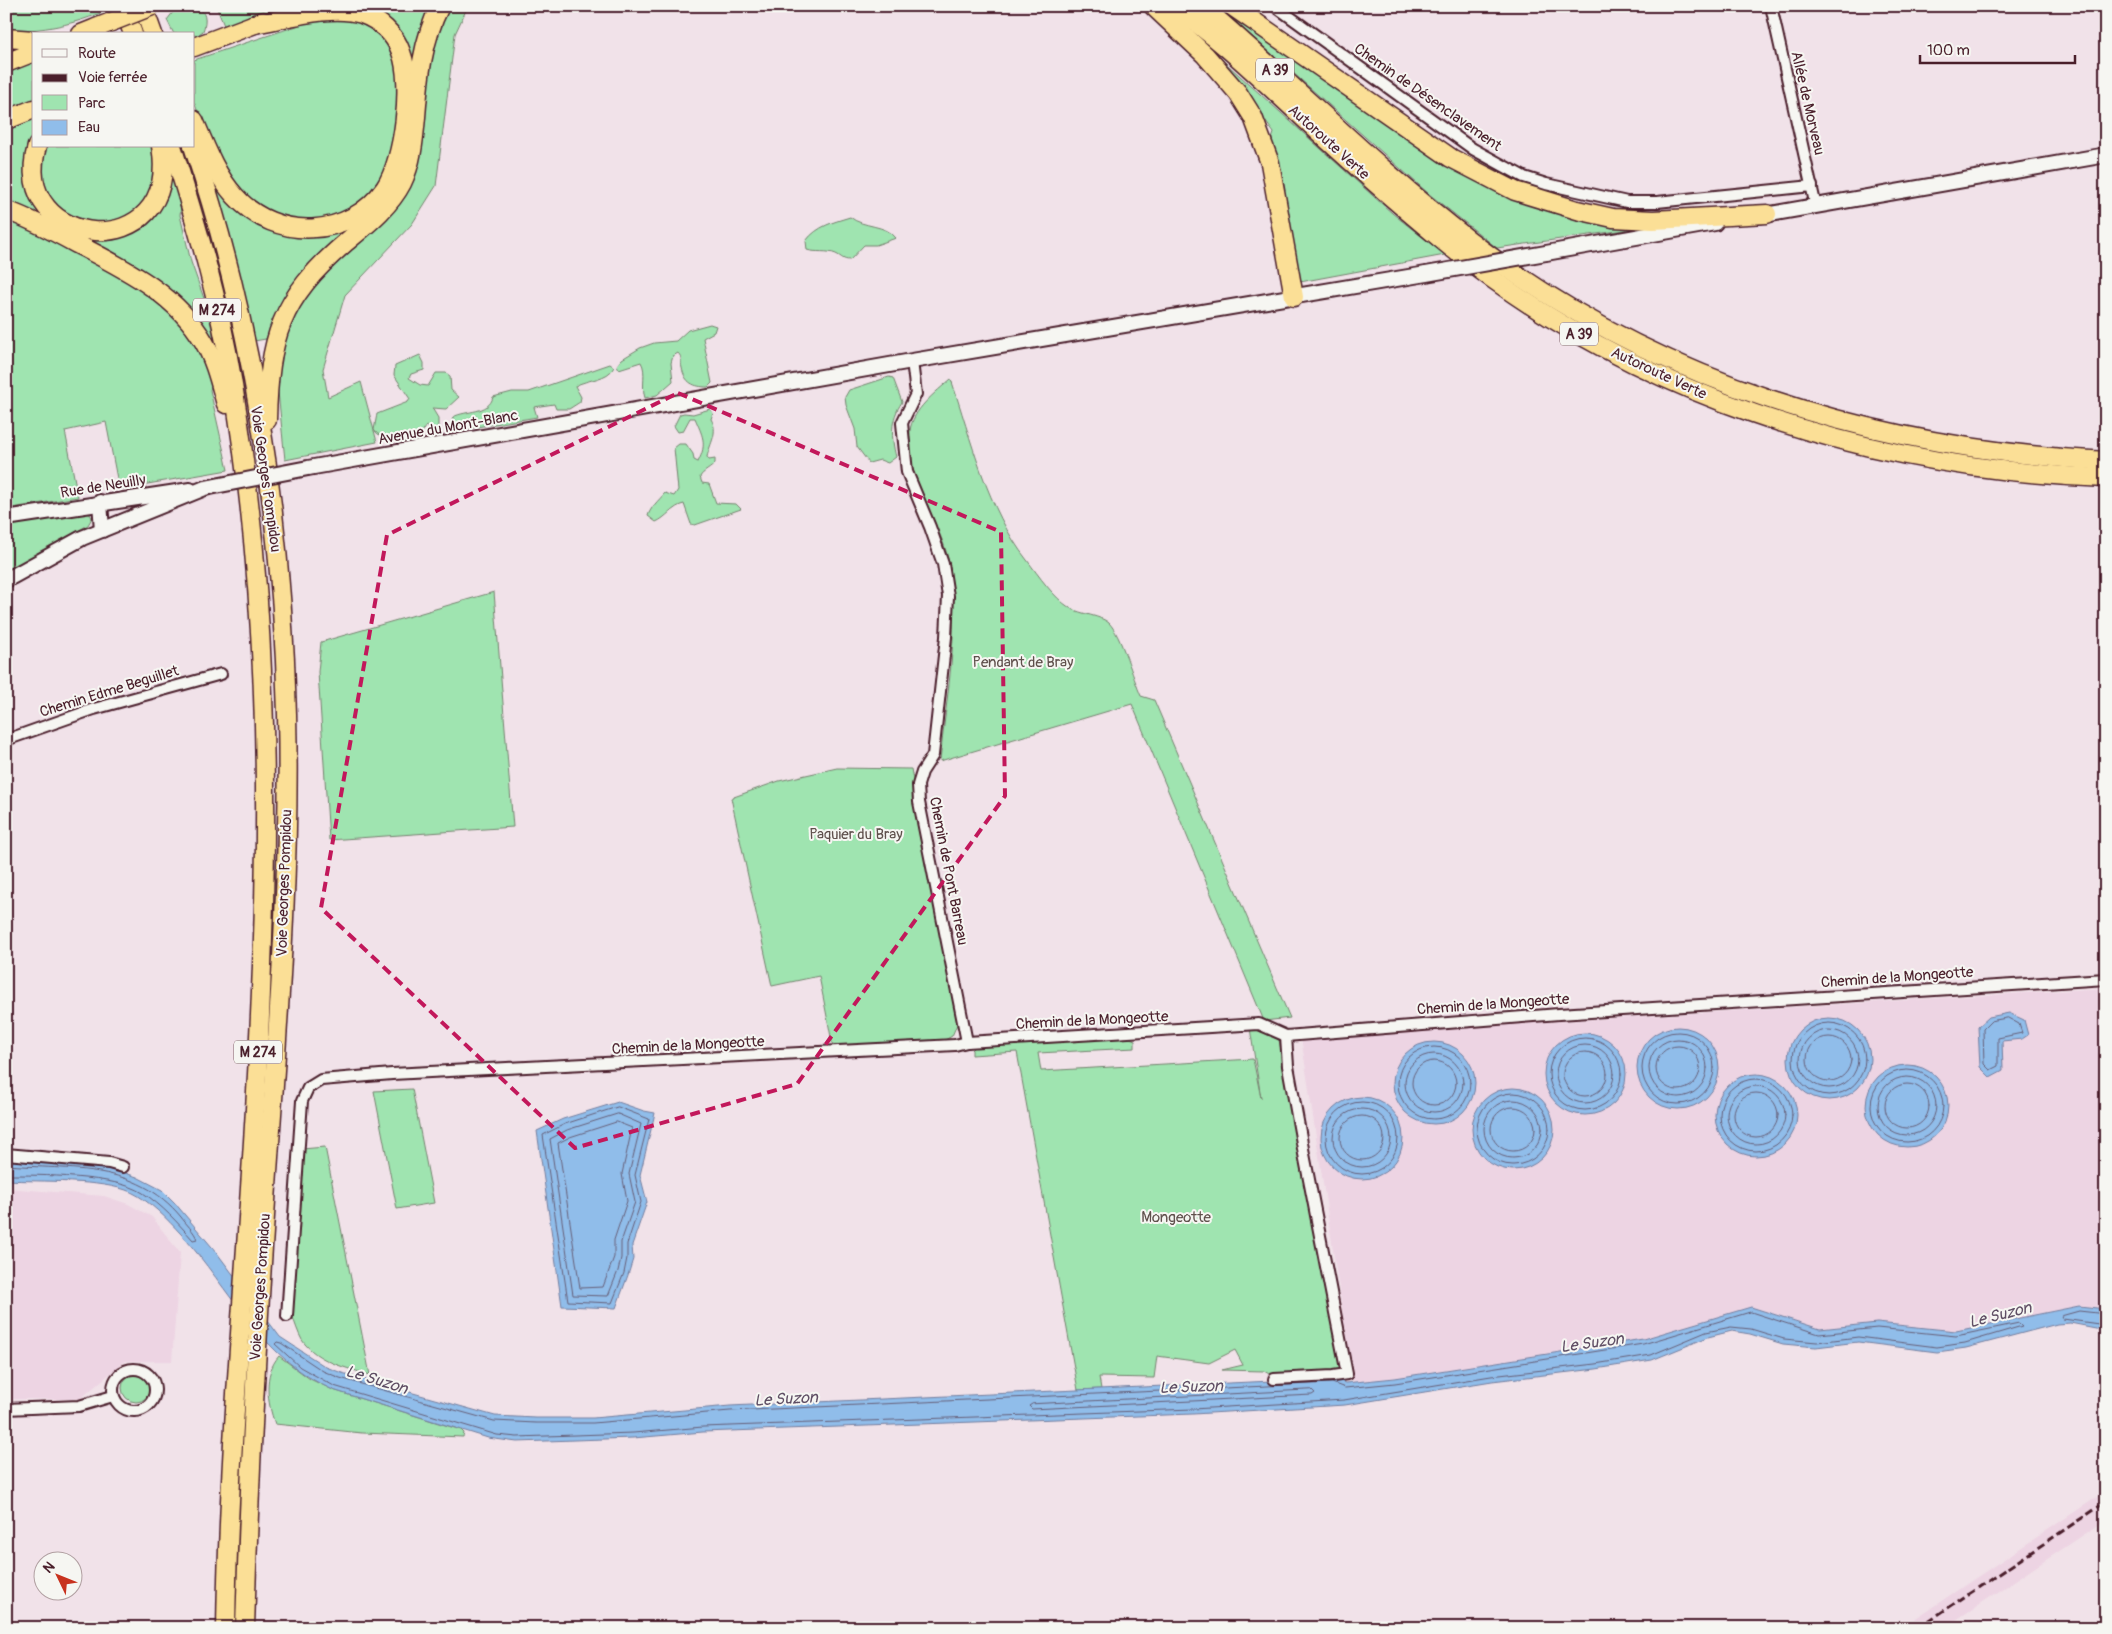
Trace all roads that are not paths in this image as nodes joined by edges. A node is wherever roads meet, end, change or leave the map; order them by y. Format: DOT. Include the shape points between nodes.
graph roads {
  1 [pos="123,6"];
  2 [pos="143,6"];
  3 [pos="152,6"];
  4 [pos="301,6"];
  5 [pos="440,6"];
  6 [pos="1153,6"];
  7 [pos="1173,6"];
  8 [pos="1202,6"];
  9 [pos="1232,6"];
  10 [pos="1275,6"];
  11 [pos="1771,6"];
  12 [pos="254,24"];
  13 [pos="89,31"];
  14 [pos="132,32"];
  15 [pos="152,32"];
  16 [pos="6,38"];
  17 [pos="32,40"];
  18 [pos="195,47"];
  19 [pos="32,53"];
  20 [pos="6,63"];
  21 [pos="32,109"];
  22 [pos="6,120"];
  23 [pos="195,122"];
  24 [pos="37,148"];
  25 [pos="161,148"];
  26 [pos="173,148"];
  27 [pos="194,148"];
  28 [pos="2106,155"];
  29 [pos="1812,186"];
  30 [pos="1816,207"];
  31 [pos="6,210"];
  32 [pos="1766,214"];
  33 [pos="1294,297"];
  34 [pos="912,361"];
  35 [pos="2106,461"];
  36 [pos="266,466"];
  37 [pos="246,477"];
  38 [pos="2106,478"];
  39 [pos="205,488"];
  40 [pos="100,502"];
  41 [pos="6,518"];
  42 [pos="102,530"];
  43 [pos="6,580"];
  44 [pos="221,674"];
  45 [pos="6,740"];
  46 [pos="2106,979"];
  47 [pos="1286,1036"];
  48 [pos="967,1042"];
  49 [pos="6,1154"];
  50 [pos="123,1166"];
  51 [pos="287,1316"];
  52 [pos="1274,1379"];
  53 [pos="113,1396"];
  54 [pos="6,1409"];
  55 [pos="226,1628"];
  56 [pos="245,1628"];
  1 -- 14 [label="highway"];
  2 -- 15 [label="highway"];
  3 -- 13 [label="highway, bridge"];
  4 -- 12 [label="highway"];
  5 -- 36 [label="highway" via="425,45 413,147 401,185 377,215 309,277 281,321 268,376"];
  6 -- 33 [label="highway" via="1205,55 1238,93 1253,117 1270,163"];
  7 -- 38 [label="highway, Autoroute Verte / A 39" via="1226,48 1444,242 1525,301 1620,356 1731,406 1867,446 1968,465"];
  8 -- 35 [label="highway, Autoroute Verte / A 39" via="1469,240 1534,286 1621,338 1730,387 1872,430 1977,449"];
  9 -- 32 [label="highway" via="1451,158 1515,191 1620,219"];
  10 -- 29 [label="street, Chemin de Désenclavement" via="1473,149 1524,177 1627,202 1657,202"];
  11 -- 29 [label="street, Allée de Morveau"];
  12 -- 18 [label="highway"];
  12 -- 23 [label="highway" via="342,10 362,14 387,30 401,51 406,78 400,152 391,179 370,205 339,224 306,230 275,224 251,211 229,189"];
  16 -- 17 [label="highway"];
  19 -- 20 [label="highway"];
  21 -- 22 [label="highway"];
  24 -- 25 [label="highway" via="33,173 44,204 63,222 97,233 132,224 152,207 162,180"];
  26 -- 37 [label="highway, Voie Georges Pompidou / M 274" via="200,240 232,376"];
  27 -- 36 [label="highway, Voie Georges Pompidou / M 274" via="240,321"];
  28 -- 30 [label="main road, Avenue du Mont-Blanc"];
  29 -- 30 [label="street, Allée de Morveau"];
  30 -- 32 [label="main road, Avenue du Mont-Blanc"];
  31 -- 37 [label="highway" via="132,273 186,318 204,342 218,373"];
  32 -- 33 [label="main road, Avenue du Mont-Blanc, bridge"];
  33 -- 34 [label="main road, Avenue du Mont-Blanc"];
  34 -- 39 [label="main road, Avenue du Mont-Blanc, bridge"];
  34 -- 48 [label="street, Chemin de Pont Barreau" via="916,394 902,423 906,472 943,564 948,596 933,755 918,785 919,802"];
  36 -- 56 [label="highway, Voie Georges Pompidou / M 274" via="283,630 287,833 280,994 253,1392"];
  37 -- 55 [label="highway, Voie Georges Pompidou / M 274" via="261,629 266,815 261,993 232,1450"];
  39 -- 40 [label="main road, Rue de Neuilly"];
  39 -- 42 [label="main road, Avenue du Mont-Blanc"];
  40 -- 41 [label="main road, Rue de Neuilly"];
  40 -- 42 [label="main road"];
  42 -- 43 [label="main road, Avenue du Mont-Blanc"];
  44 -- 45 [label="street, Chemin Edme Beguillet" via="94,708"];
  46 -- 47 [label="street, Chemin de la Mongeotte" via="1559,1014"];
  47 -- 48 [label="street, Chemin de la Mongeotte" via="1259,1024"];
  47 -- 52 [label="street" via="1288,1066 1347,1374"];
  48 -- 51 [label="street, Chemin de la Mongeotte" via="321,1080 308,1088 302,1101"];
  49 -- 50 [label="street" via="109,1162"];
  53 -- 53 [label="street" via="121,1408 134,1412 148,1406 155,1387 148,1375 136,1369 129,1370 118,1376 112,1389"];
  53 -- 54 [label="street" via="79,1406"];
}
